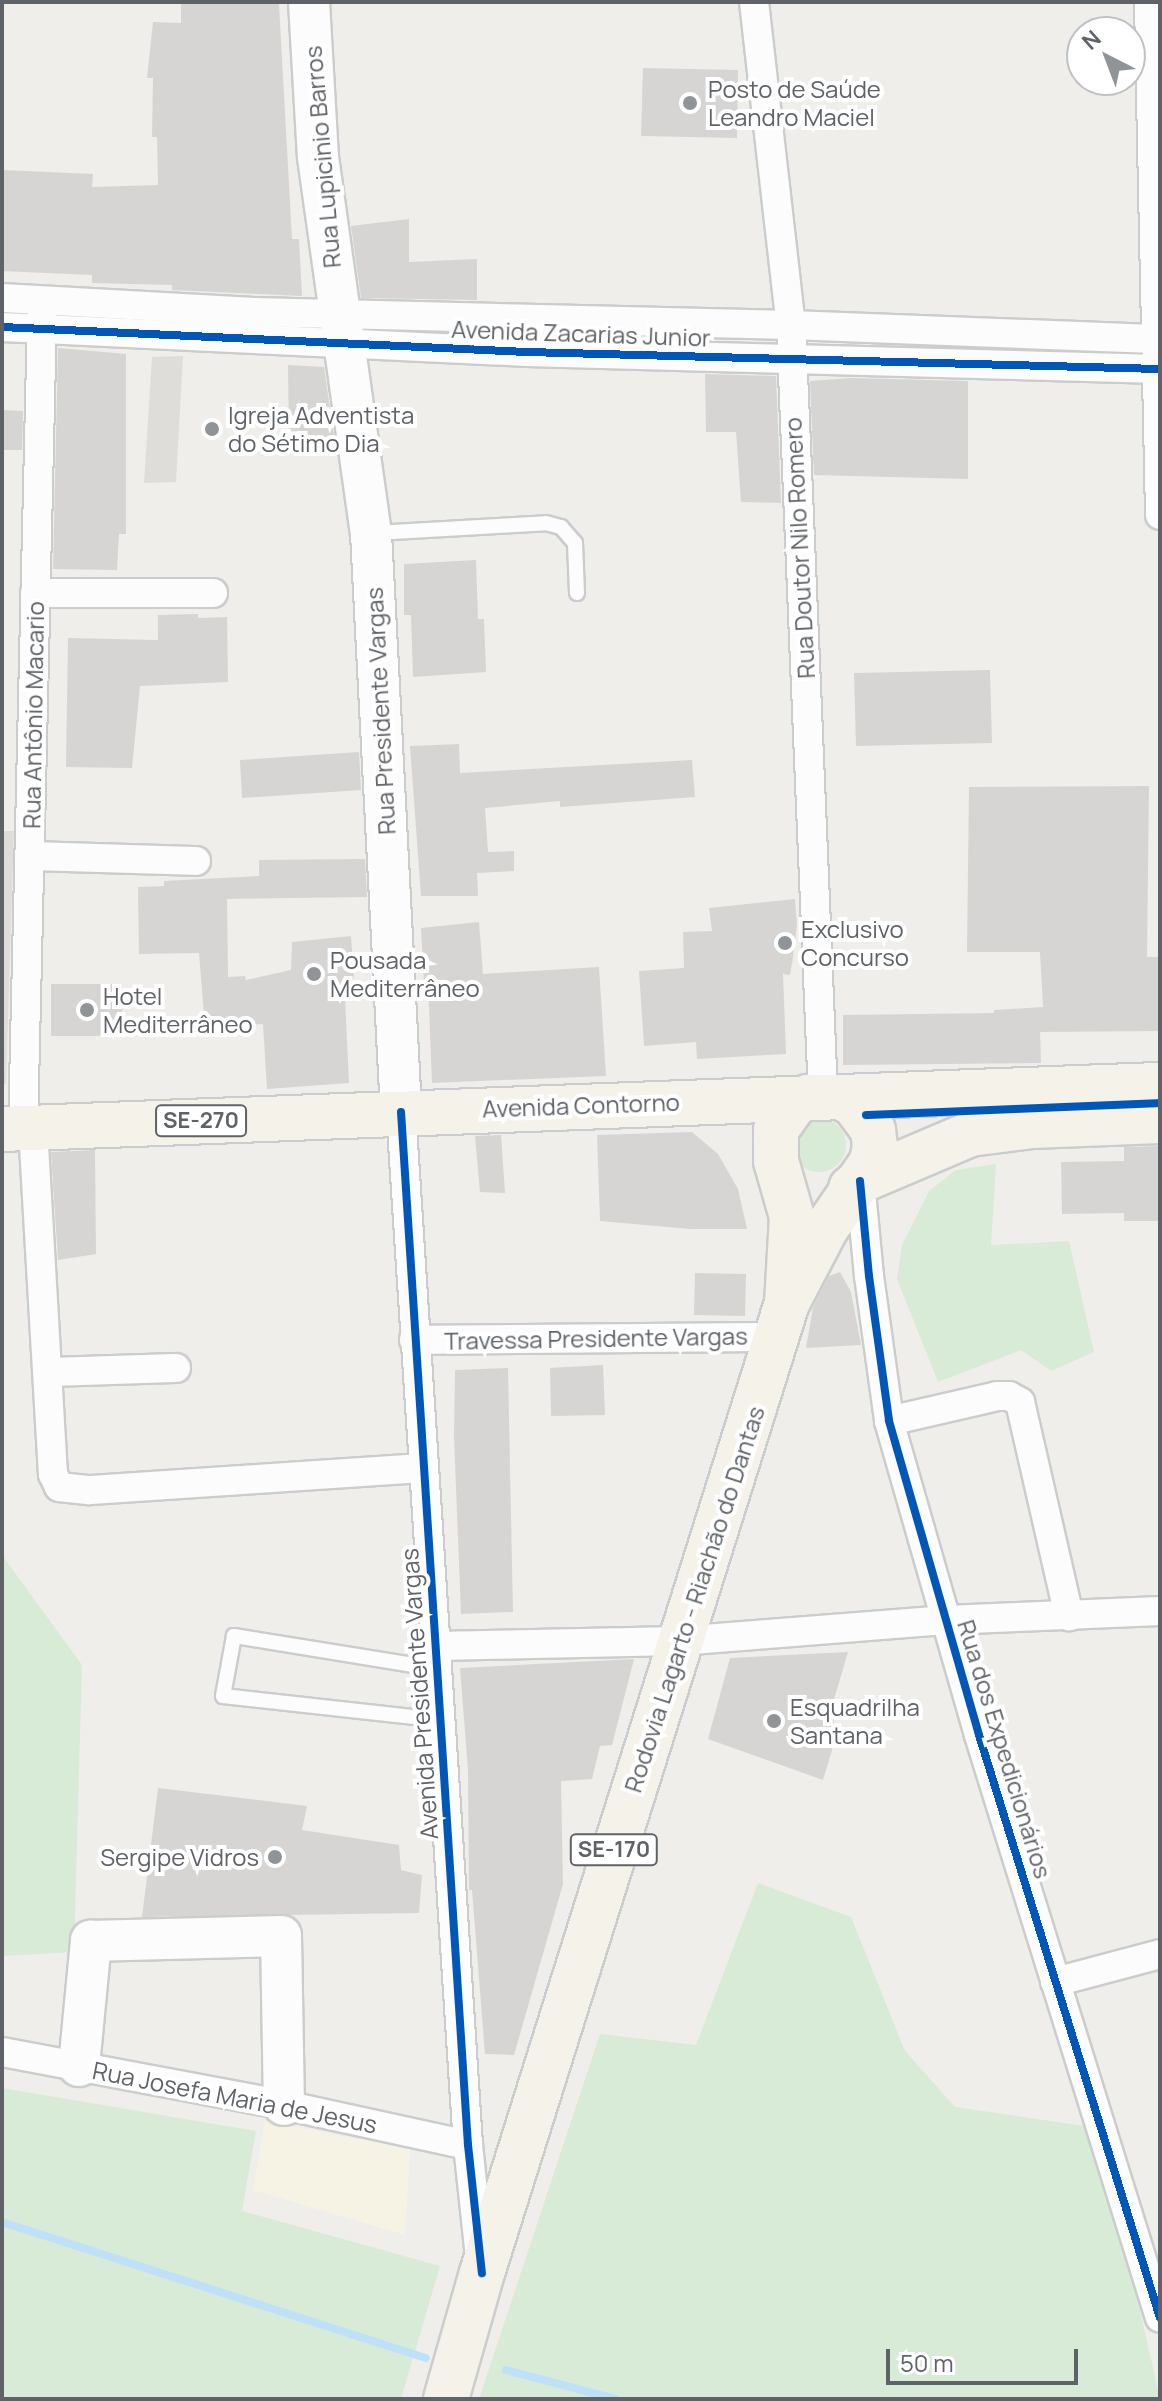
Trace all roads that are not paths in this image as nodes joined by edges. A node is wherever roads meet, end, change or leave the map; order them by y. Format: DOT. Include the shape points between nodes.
graph roads {
  1 [pos="309,2"];
  2 [pos="754,2"];
  3 [pos="1149,2"];
  4 [pos="2,298"];
  5 [pos="42,301"];
  6 [pos="791,325"];
  7 [pos="2,327"];
  8 [pos="342,328"];
  9 [pos="42,330"];
  10 [pos="1158,339"];
  11 [pos="790,359"];
  12 [pos="1158,369"];
  13 [pos="1160,515"];
  14 [pos="371,533"];
  15 [pos="35,593"];
  16 [pos="213,593"];
  17 [pos="577,593"];
  18 [pos="29,856"];
  19 [pos="196,861"];
  20 [pos="1160,1085"];
  21 [pos="823,1096"];
  22 [pos="670,1101"];
  23 [pos="401,1112"];
  24 [pos="1160,1121"];
  25 [pos="19,1129"];
  26 [pos="783,1175"];
  27 [pos="860,1181"];
  28 [pos="782,1320"];
  29 [pos="414,1340"];
  30 [pos="176,1368"];
  31 [pos="49,1372"];
  32 [pos="889,1421"];
  33 [pos="423,1468"];
  34 [pos="1160,1611"];
  35 [pos="1069,1616"];
  36 [pos="946,1620"];
  37 [pos="679,1641"];
  38 [pos="437,1658"];
  39 [pos="442,1720"];
  40 [pos="1160,1954"];
  41 [pos="1055,1982"];
  42 [pos="2,2052"];
  43 [pos="79,2066"];
  44 [pos="284,2105"];
  45 [pos="468,2145"];
  46 [pos="482,2273"];
  47 [pos="1160,2318"];
  48 [pos="446,2399"];
  1 -- 8 [label="main road, Rua Lupicinio Barros" via="318,157"];
  2 -- 6 [label="street, Rua Doutor Nilo Romero"];
  3 -- 10 [label="street"];
  4 -- 5 [label="street, Avenida Zacarias Junior"];
  5 -- 8 [label="street, Avenida Zacarias Junior" via="254,312"];
  5 -- 9 [label="street, Rua Antônio Macario"];
  6 -- 8 [label="street, Avenida Zacarias Junior"];
  6 -- 10 [label="street, Avenida Zacarias Junior"];
  6 -- 11 [label="street, Rua Doutor Nilo Romero"];
  7 -- 9 [label="street, Avenida Zacarias Junior"];
  8 -- 9 [label="street, Avenida Zacarias Junior"];
  8 -- 11 [label="street, Avenida Zacarias Junior"];
  8 -- 14 [label="main road, Rua Presidente Vargas"];
  9 -- 15 [label="street, Rua Antônio Macario"];
  10 -- 12 [label="street"];
  11 -- 12 [label="street, Avenida Zacarias Junior"];
  11 -- 21 [label="street, Rua Doutor Nilo Romero"];
  12 -- 13 [label="street"];
  14 -- 17 [label="lane" via="546,523 561,527 575,543"];
  14 -- 23 [label="main road, Rua Presidente Vargas"];
  15 -- 16 [label="street"];
  15 -- 18 [label="street, Rua Antônio Macario"];
  18 -- 19 [label="street"];
  18 -- 25 [label="street, Rua Antônio Macario"];
  20 -- 21 [label="main road, Avenida Contorno / SE-270"];
  21 -- 22 [label="main road, Avenida Contorno / SE-270"];
  21 -- 26 [label="main road" via="794,1104 776,1130 773,1145"];
  21 -- 27 [label="main road" via="854,1104 873,1130 872,1162"];
  22 -- 23 [label="main road, Avenida Contorno / SE-270"];
  22 -- 26 [label="main road" via="731,1125 768,1154"];
  23 -- 25 [label="main road, Avenida Contorno / SE-270"];
  23 -- 29 [label="street, Avenida Presidente Vargas"];
  24 -- 27 [label="main road" via="970,1134"];
  25 -- 31 [label="street, Rua Antônio Macario"];
  26 -- 27 [label="main road" via="814,1195 833,1195"];
  26 -- 28 [label="main road" via="792,1217"];
  27 -- 28 [label="main road" via="825,1230"];
  27 -- 32 [label="street, Rua dos Expedicionários"];
  28 -- 29 [label="street, Travessa Presidente Vargas"];
  28 -- 37 [label="main road, Rodovia Lagarto - Riachão do Dantas / SE-170"];
  29 -- 33 [label="street, Avenida Presidente Vargas"];
  30 -- 31 [label="street"];
  31 -- 33 [label="street, Rua Antônio Macario" via="53,1474 62,1489"];
  32 -- 35 [label="street" via="997,1396 1020,1402"];
  32 -- 36 [label="street, Rua dos Expedicionários"];
  33 -- 38 [label="street, Avenida Presidente Vargas"];
  34 -- 35 [label="street"];
  35 -- 36 [label="street"];
  36 -- 37 [label="street"];
  36 -- 41 [label="street, Rua dos Expedicionários"];
  37 -- 38 [label="street"];
  37 -- 46 [label="main road, Rodovia Lagarto - Riachão do Dantas / SE-170"];
  38 -- 39 [label="street, Avenida Presidente Vargas"];
  38 -- 39 [label="lane" via="234,1636 223,1696"];
  39 -- 45 [label="street, Avenida Presidente Vargas"];
  40 -- 41 [label="street"];
  41 -- 47 [label="street, Rua dos Expedicionários"];
  42 -- 43 [label="street, Rua Josefa Maria de Jesus"];
  43 -- 44 [label="street, Rua Josefa Maria de Jesus"];
  43 -- 44 [label="main road" via="91,1941 281,1936"];
  44 -- 45 [label="street, Rua Josefa Maria de Jesus"];
  45 -- 46 [label="street, Avenida Presidente Vargas"];
  46 -- 48 [label="main road, Rodovia Lagarto - Riachão do Dantas / SE-170"];
}
